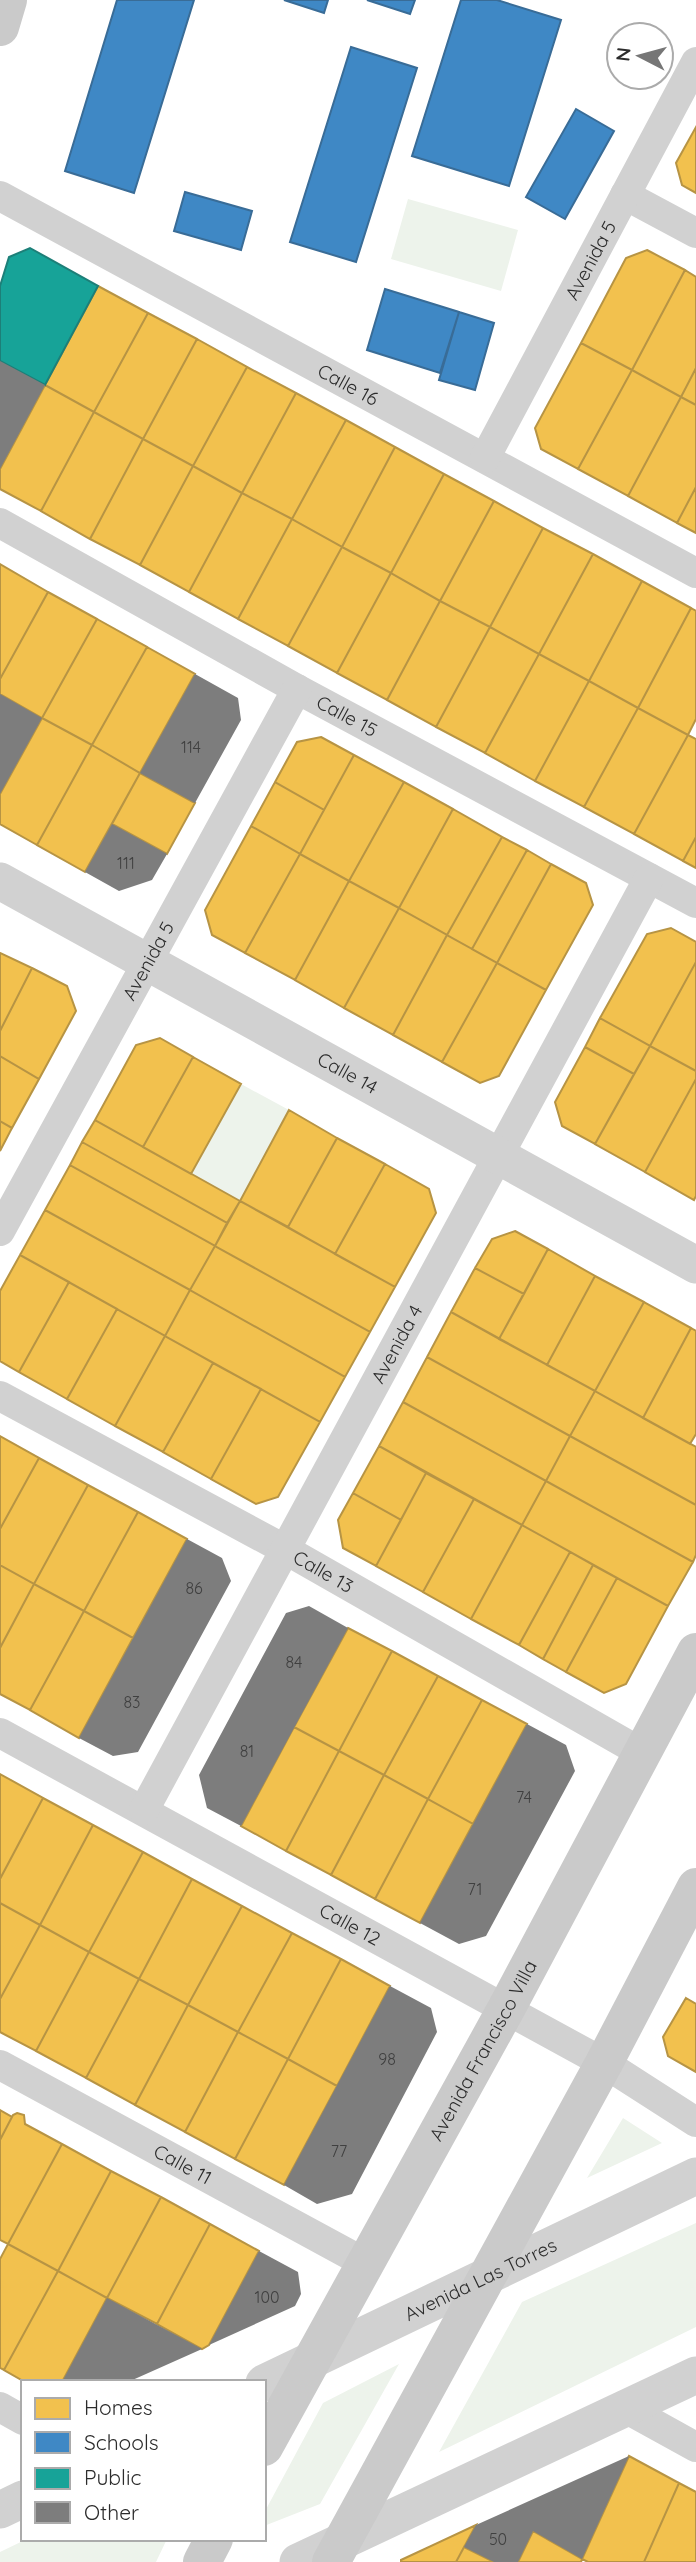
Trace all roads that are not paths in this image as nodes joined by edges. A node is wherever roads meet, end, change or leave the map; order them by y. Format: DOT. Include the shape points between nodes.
graph roads {
  1 [pos="8,0"];
  2 [pos="0,27"];
  3 [pos="696,62"];
  4 [pos="625,195"];
  5 [pos="0,196"];
  6 [pos="696,233"];
  7 [pos="485,458"];
  8 [pos="0,523"];
  9 [pos="696,573"];
  10 [pos="297,689"];
  11 [pos="649,878"];
  12 [pos="0,881"];
  13 [pos="696,903"];
  14 [pos="147,963"];
  15 [pos="500,1156"];
  16 [pos="0,1231"];
  17 [pos="696,1265"];
  18 [pos="0,1396"];
  19 [pos="286,1550"];
  20 [pos="696,1651"];
  21 [pos="0,1733"];
  22 [pos="642,1753"];
  23 [pos="144,1810"];
  24 [pos="696,1887"];
  25 [pos="506,2009"];
  26 [pos="604,2063"];
  27 [pos="0,2065"];
  28 [pos="696,2122"];
  29 [pos="696,2176"];
  30 [pos="365,2263"];
  31 [pos="488,2275"];
  32 [pos="312,2360"];
  33 [pos="696,2375"];
  34 [pos="266,2382"];
  35 [pos="0,2407"];
  36 [pos="627,2409"];
  37 [pos="21,2419"];
  38 [pos="266,2443"];
  39 [pos="696,2447"];
  40 [pos="21,2500"];
  41 [pos="0,2510"];
  42 [pos="213,2541"];
  43 [pos="337,2552"];
  44 [pos="202,2562"];
  45 [pos="298,2562"];
  1 -- 2 [label="main road"];
  3 -- 4 [label="street, Avenida 5"];
  4 -- 6 [label="street"];
  4 -- 7 [label="street, Avenida 5"];
  5 -- 7 [label="street, Calle 16"];
  7 -- 9 [label="street, Calle 16"];
  8 -- 10 [label="street, Calle 15"];
  10 -- 11 [label="street, Calle 15"];
  10 -- 14 [label="street, Avenida 5"];
  11 -- 13 [label="street, Calle 15"];
  11 -- 15 [label="street, Avenida 4"];
  12 -- 14 [label="street, Calle 14"];
  14 -- 15 [label="street, Calle 14"];
  14 -- 16 [label="street, Avenida 5"];
  15 -- 17 [label="street, Calle 14"];
  15 -- 19 [label="street, Avenida 4"];
  18 -- 19 [label="street, Calle 13"];
  19 -- 22 [label="street, Calle 13"];
  19 -- 23 [label="street, Avenida 4"];
  20 -- 22 [label="main road, Avenida Francisco Villa"];
  21 -- 23 [label="street, Calle 12"];
  22 -- 25 [label="main road, Avenida Francisco Villa"];
  23 -- 25 [label="street, Calle 12"];
  24 -- 26 [label="main road"];
  25 -- 26 [label="street, Calle 12"];
  25 -- 30 [label="main road, Avenida Francisco Villa"];
  26 -- 28 [label="street, Calle 12"];
  26 -- 31 [label="main road"];
  27 -- 30 [label="street, Calle 11"];
  29 -- 31 [label="street, Avenida Las Torres"];
  30 -- 32 [label="main road, Avenida Francisco Villa"];
  31 -- 32 [label="street, Avenida Las Torres"];
  31 -- 43 [label="main road"];
  32 -- 34 [label="street, Avenida Las Torres"];
  32 -- 38 [label="main road, Avenida Francisco Villa"];
  33 -- 36 [label="street"];
  35 -- 37 [label="street"];
  36 -- 39 [label="street"];
  36 -- 43 [label="street"];
  40 -- 41 [label="street"];
  42 -- 44 [label="main road"];
  43 -- 45 [label="street"];
}
